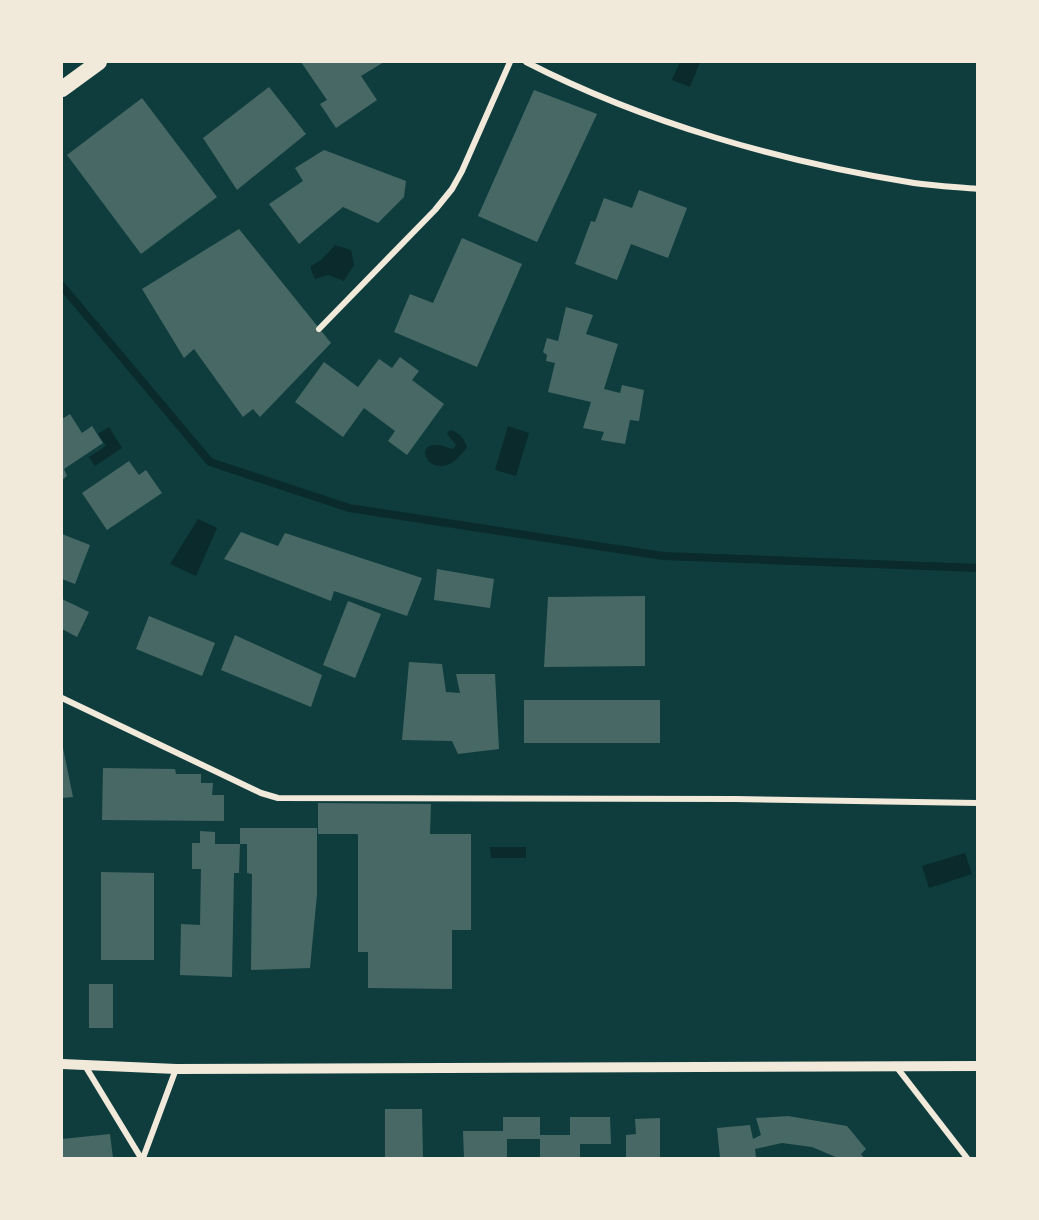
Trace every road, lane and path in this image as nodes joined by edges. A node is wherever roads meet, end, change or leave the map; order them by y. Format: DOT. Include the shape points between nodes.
graph roads {
  1 [pos="99,62"];
  2 [pos="510,62"];
  3 [pos="526,62"];
  4 [pos="62,88"];
  5 [pos="978,189"];
  6 [pos="320,329"];
  7 [pos="62,698"];
  8 [pos="978,803"];
  9 [pos="62,1064"];
  10 [pos="84,1064"];
  11 [pos="894,1065"];
  12 [pos="978,1066"];
  13 [pos="176,1069"];
  14 [pos="142,1158"];
  15 [pos="967,1158"];
  1 -- 4 [label="highway"];
  2 -- 6 [label="street" via="452,189"];
  3 -- 5 [label="street" via="602,99 801,161 915,183"];
  7 -- 8 [label="street" via="278,798"];
  9 -- 10 [label="street"];
  10 -- 13 [label="street"];
  10 -- 14 [label="street"];
  11 -- 12 [label="street"];
  11 -- 13 [label="street"];
  11 -- 15 [label="street"];
  13 -- 14 [label="street"];
}
